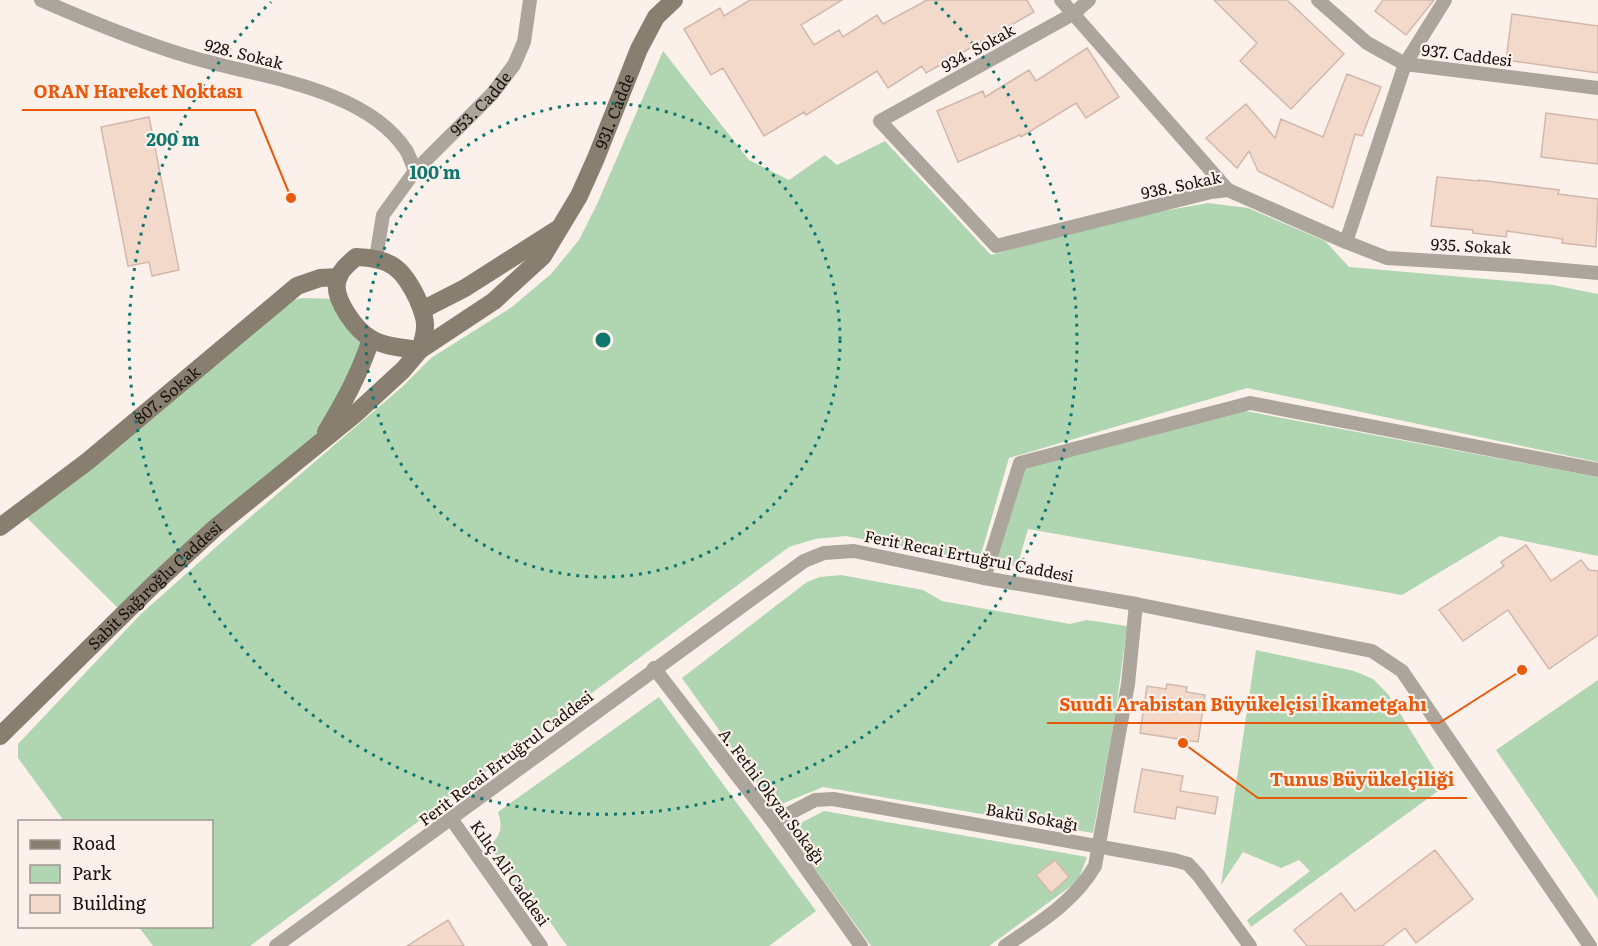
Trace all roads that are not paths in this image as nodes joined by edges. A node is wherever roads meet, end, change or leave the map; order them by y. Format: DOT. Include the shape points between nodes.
graph roads {
  1 [pos="41,0"];
  2 [pos="530,0"];
  3 [pos="674,0"];
  4 [pos="1061,0"];
  5 [pos="1089,0"];
  6 [pos="1318,0"];
  7 [pos="1445,0"];
  8 [pos="1072,14"];
  9 [pos="1405,64"];
  10 [pos="1598,88"];
  11 [pos="880,121"];
  12 [pos="415,171"];
  13 [pos="1228,190"];
  14 [pos="560,228"];
  15 [pos="1346,242"];
  16 [pos="376,258"];
  17 [pos="1598,273"];
  18 [pos="339,277"];
  19 [pos="422,310"];
  20 [pos="371,339"];
  21 [pos="420,350"];
  22 [pos="319,444"];
  23 [pos="1598,470"];
  24 [pos="0,527"];
  25 [pos="984,578"];
  26 [pos="1136,604"];
  27 [pos="654,668"];
  28 [pos="0,736"];
  29 [pos="452,820"];
  30 [pos="773,822"];
  31 [pos="1100,846"];
  32 [pos="276,946"];
  33 [pos="541,946"];
  34 [pos="861,946"];
  35 [pos="1005,946"];
  36 [pos="1250,946"];
  37 [pos="1590,946"];
  1 -- 12 [label="street, 928. Sokak" via="185,56 324,92 357,108 395,137"];
  2 -- 12 [label="street, 953. Cadde" via="524,42 514,65 492,94"];
  3 -- 14 [label="main road, 931. Cadde" via="656,17 639,49 588,177"];
  4 -- 8 [label="street"];
  5 -- 8 [label="street, 934. Sokak"];
  6 -- 9 [label="street, 937. Caddesi" via="1366,43"];
  7 -- 9 [label="street"];
  8 -- 11 [label="street, 934. Sokak"];
  8 -- 13 [label="street"];
  9 -- 10 [label="street, 937. Caddesi"];
  9 -- 15 [label="street"];
  11 -- 13 [label="street, 938. Sokak" via="996,246"];
  12 -- 16 [label="street, 953. Cadde" via="383,215"];
  13 -- 15 [label="street, 938. Sokak"];
  14 -- 19 [label="main road, 931. Cadde" via="465,288"];
  14 -- 21 [label="main road, 931. Cadde" via="543,256 494,301"];
  15 -- 17 [label="street, 935. Sokak" via="1387,258"];
  16 -- 18 [label="main road" via="356,257"];
  16 -- 19 [label="main road" via="396,267 408,279"];
  18 -- 20 [label="main road" via="339,298 357,328"];
  18 -- 24 [label="main road, 807. Sokak" via="320,278 297,286 88,461"];
  19 -- 21 [label="main road" via="426,326"];
  20 -- 21 [label="main road"];
  20 -- 22 [label="main road, Sabit Sağıroğlu Caddesi" via="351,390"];
  21 -- 22 [label="main road, Sabit Sağıroğlu Caddesi" via="403,370"];
  22 -- 28 [label="main road, Sabit Sağıroğlu Caddesi" via="206,536"];
  23 -- 25 [label="street" via="1250,403 1020,462"];
  25 -- 26 [label="street, Ferit Recai Ertuğrul Caddesi"];
  25 -- 27 [label="street, Ferit Recai Ertuğrul Caddesi" via="854,551 824,553 804,561"];
  26 -- 31 [label="street" via="1128,684"];
  26 -- 37 [label="street, Ferit Recai Ertuğrul Caddesi" via="1372,651 1389,660 1421,697"];
  27 -- 29 [label="street, Ferit Recai Ertuğrul Caddesi"];
  27 -- 30 [label="street, A. Fethi Okyar Sokağı"];
  29 -- 32 [label="street, Ferit Recai Ertuğrul Caddesi"];
  29 -- 33 [label="street, Kılıç Ali Caddesi"];
  30 -- 31 [label="street, Bakü Sokağı" via="814,800 833,799"];
  30 -- 34 [label="street, A. Fethi Okyar Sokağı"];
  31 -- 35 [label="street" via="1095,866 1075,894"];
  31 -- 36 [label="street, Bakü Sokağı" via="1188,864"];
}
